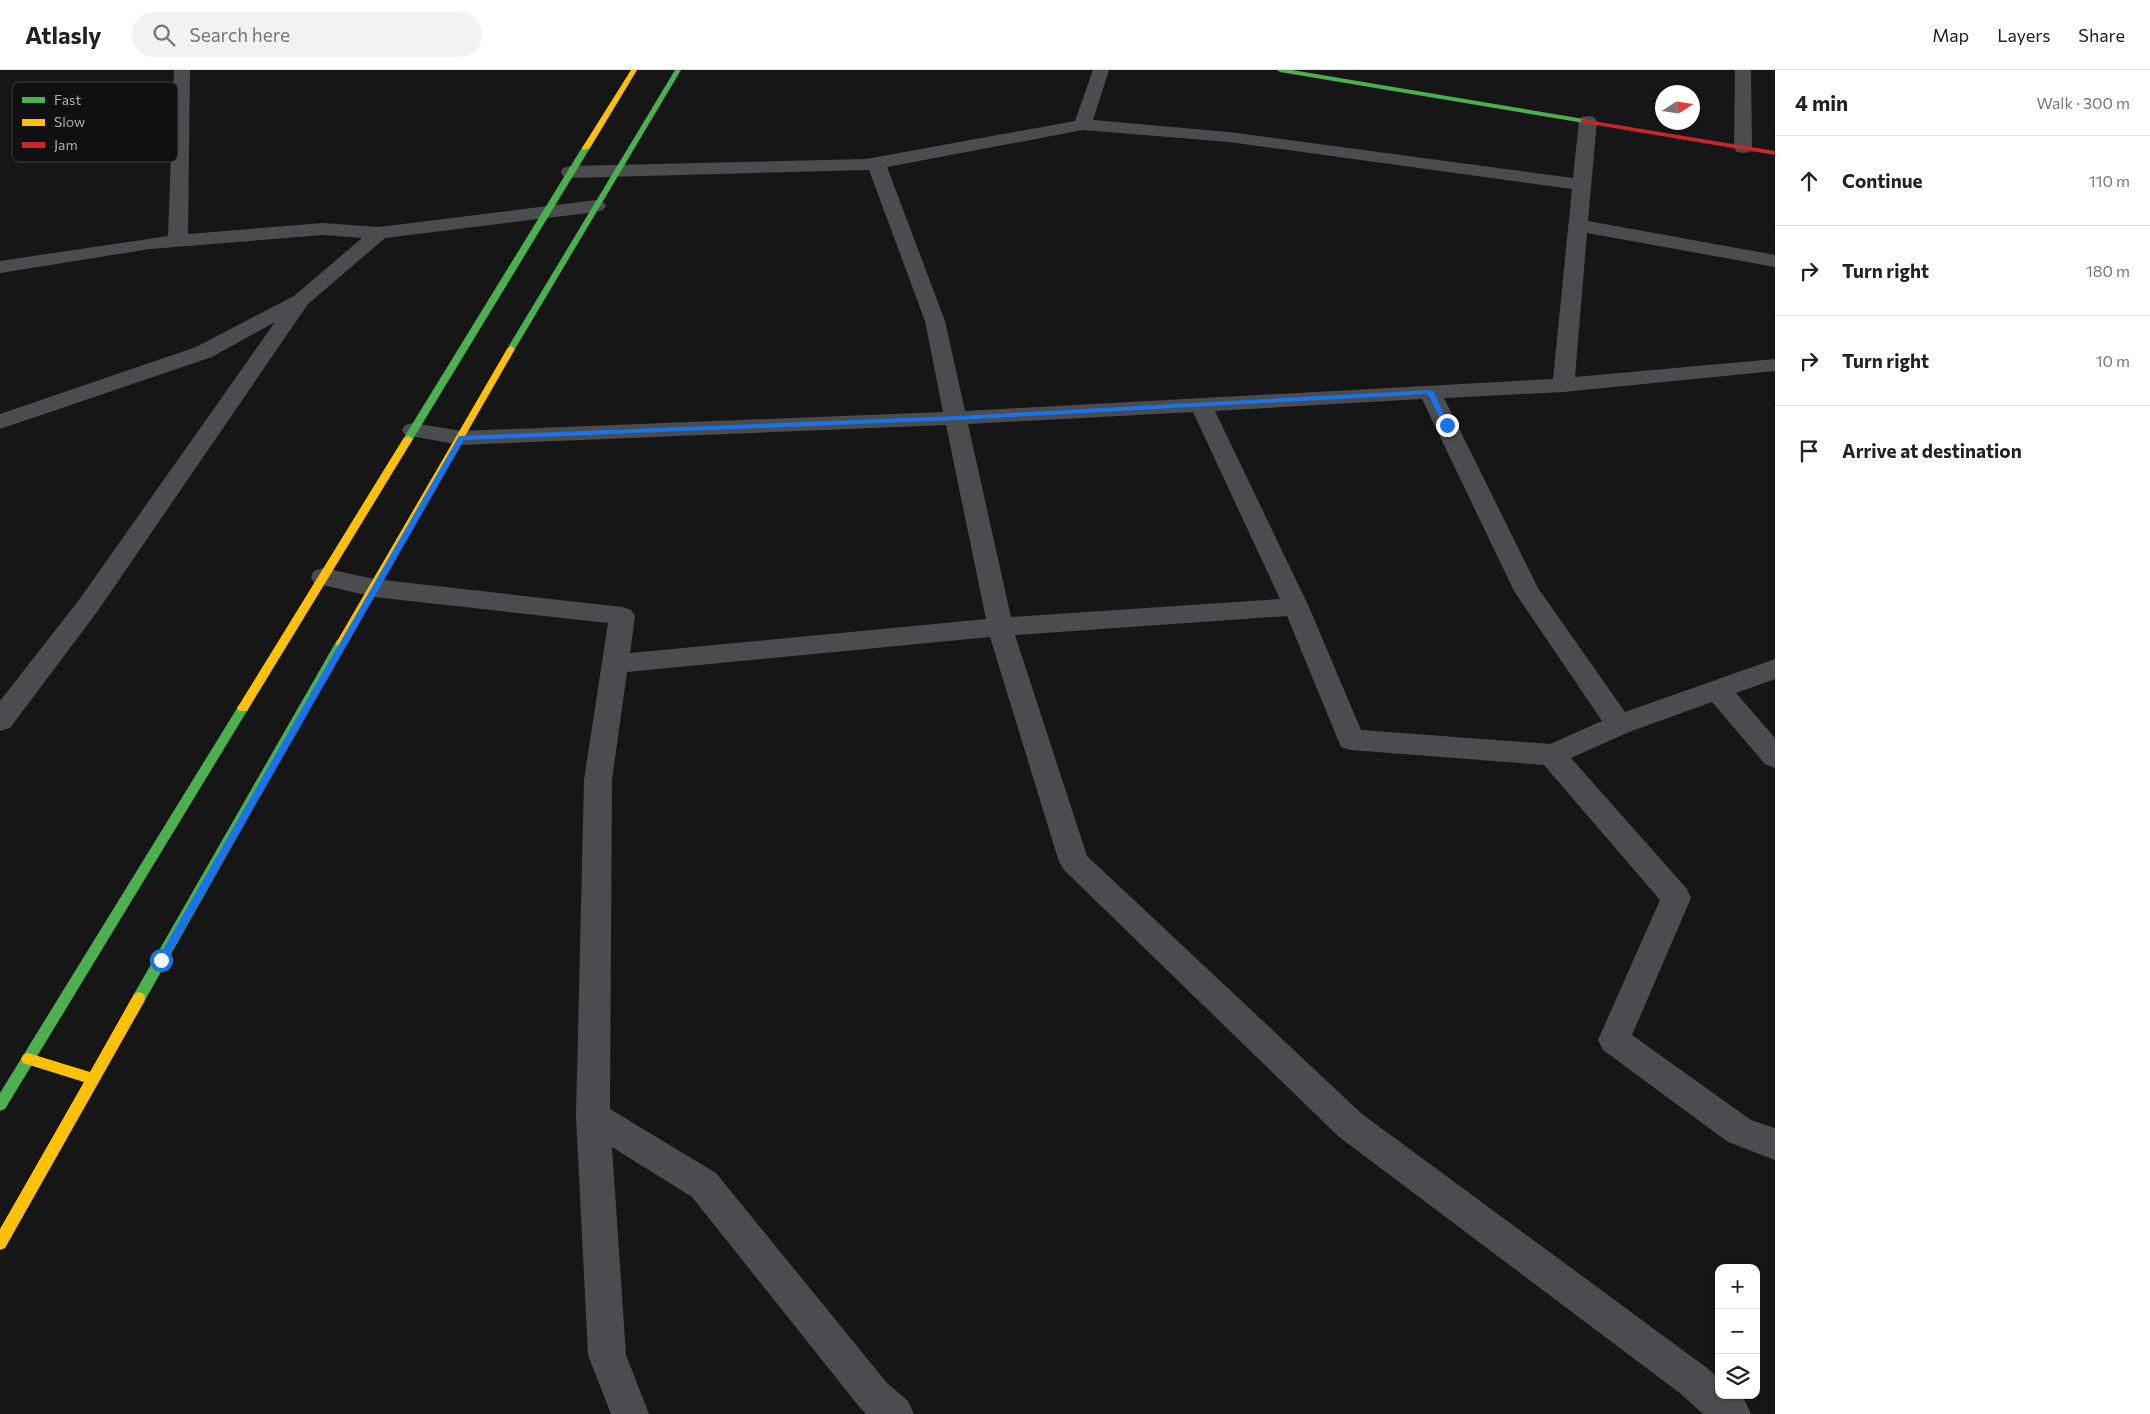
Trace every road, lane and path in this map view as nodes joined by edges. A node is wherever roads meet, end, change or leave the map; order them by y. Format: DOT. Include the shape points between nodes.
graph roads {
  1 [pos="182,70"];
  2 [pos="634,70"];
  3 [pos="678,70"];
  4 [pos="1101,70"];
  5 [pos="1280,70"];
  6 [pos="1743,70"];
  7 [pos="1311,72"];
  8 [pos="1588,122"];
  9 [pos="1083,125"];
  10 [pos="1743,148"];
  11 [pos="1775,153"];
  12 [pos="876,163"];
  13 [pos="617,170"];
  14 [pos="570,172"];
  15 [pos="1582,185"];
  16 [pos="596,206"];
  17 [pos="546,212"];
  18 [pos="1578,225"];
  19 [pos="379,232"];
  20 [pos="178,241"];
  21 [pos="1775,261"];
  22 [pos="0,267"];
  23 [pos="301,300"];
  24 [pos="1775,365"];
  25 [pos="1563,385"];
  26 [pos="1430,392"];
  27 [pos="1201,405"];
  28 [pos="957,418"];
  29 [pos="0,422"];
  30 [pos="413,430"];
  31 [pos="461,438"];
  32 [pos="323,577"];
  33 [pos="374,588"];
  34 [pos="1296,607"];
  35 [pos="1000,627"];
  36 [pos="615,664"];
  37 [pos="1775,668"];
  38 [pos="1717,690"];
  39 [pos="0,721"];
  40 [pos="1619,725"];
  41 [pos="1552,755"];
  42 [pos="1775,757"];
  43 [pos="28,1059"];
  44 [pos="94,1079"];
  45 [pos="0,1105"];
  46 [pos="593,1117"];
  47 [pos="1775,1144"];
  48 [pos="0,1243"];
  49 [pos="630,1414"];
  50 [pos="895,1414"];
  51 [pos="1732,1414"];
  1 -- 20 [label="street"];
  2 -- 14 [label="main road"];
  3 -- 13 [label="main road"];
  4 -- 9 [label="street"];
  5 -- 7 [label="main road"];
  6 -- 10 [label="street"];
  7 -- 8 [label="main road"];
  8 -- 10 [label="main road"];
  8 -- 15 [label="street"];
  9 -- 12 [label="street"];
  9 -- 15 [label="street" via="1229,137"];
  10 -- 11 [label="main road"];
  12 -- 13 [label="street"];
  12 -- 28 [label="street" via="935,321"];
  13 -- 14 [label="street"];
  13 -- 16 [label="main road"];
  14 -- 17 [label="main road"];
  15 -- 18 [label="street"];
  16 -- 17 [label="street"];
  16 -- 31 [label="main road"];
  17 -- 19 [label="street"];
  17 -- 30 [label="main road"];
  18 -- 21 [label="street"];
  18 -- 25 [label="street"];
  19 -- 20 [label="street" via="323,230"];
  19 -- 23 [label="street"];
  20 -- 22 [label="street"];
  23 -- 29 [label="street" via="204,352"];
  23 -- 39 [label="street" via="88,606"];
  24 -- 25 [label="street"];
  25 -- 26 [label="street"];
  26 -- 27 [label="street"];
  26 -- 40 [label="street" via="1527,591"];
  27 -- 28 [label="street"];
  27 -- 34 [label="street"];
  28 -- 31 [label="street"];
  28 -- 35 [label="street"];
  30 -- 31 [label="street"];
  30 -- 32 [label="main road"];
  31 -- 33 [label="main road"];
  32 -- 33 [label="street"];
  32 -- 43 [label="main road"];
  33 -- 36 [label="street" via="622,616"];
  33 -- 44 [label="main road"];
  34 -- 35 [label="street"];
  34 -- 41 [label="street" via="1351,740"];
  35 -- 36 [label="street"];
  35 -- 51 [label="street" via="1074,862 1350,1125 1694,1381"];
  36 -- 46 [label="street" via="598,780"];
  37 -- 38 [label="street"];
  38 -- 40 [label="street"];
  38 -- 42 [label="street"];
  40 -- 41 [label="street"];
  41 -- 47 [label="street" via="1676,898 1614,1040 1740,1132"];
  43 -- 44 [label="main road"];
  43 -- 45 [label="main road"];
  44 -- 48 [label="main road"];
  46 -- 49 [label="street" via="606,1355"];
  46 -- 50 [label="street" via="704,1185 874,1396"];
}
